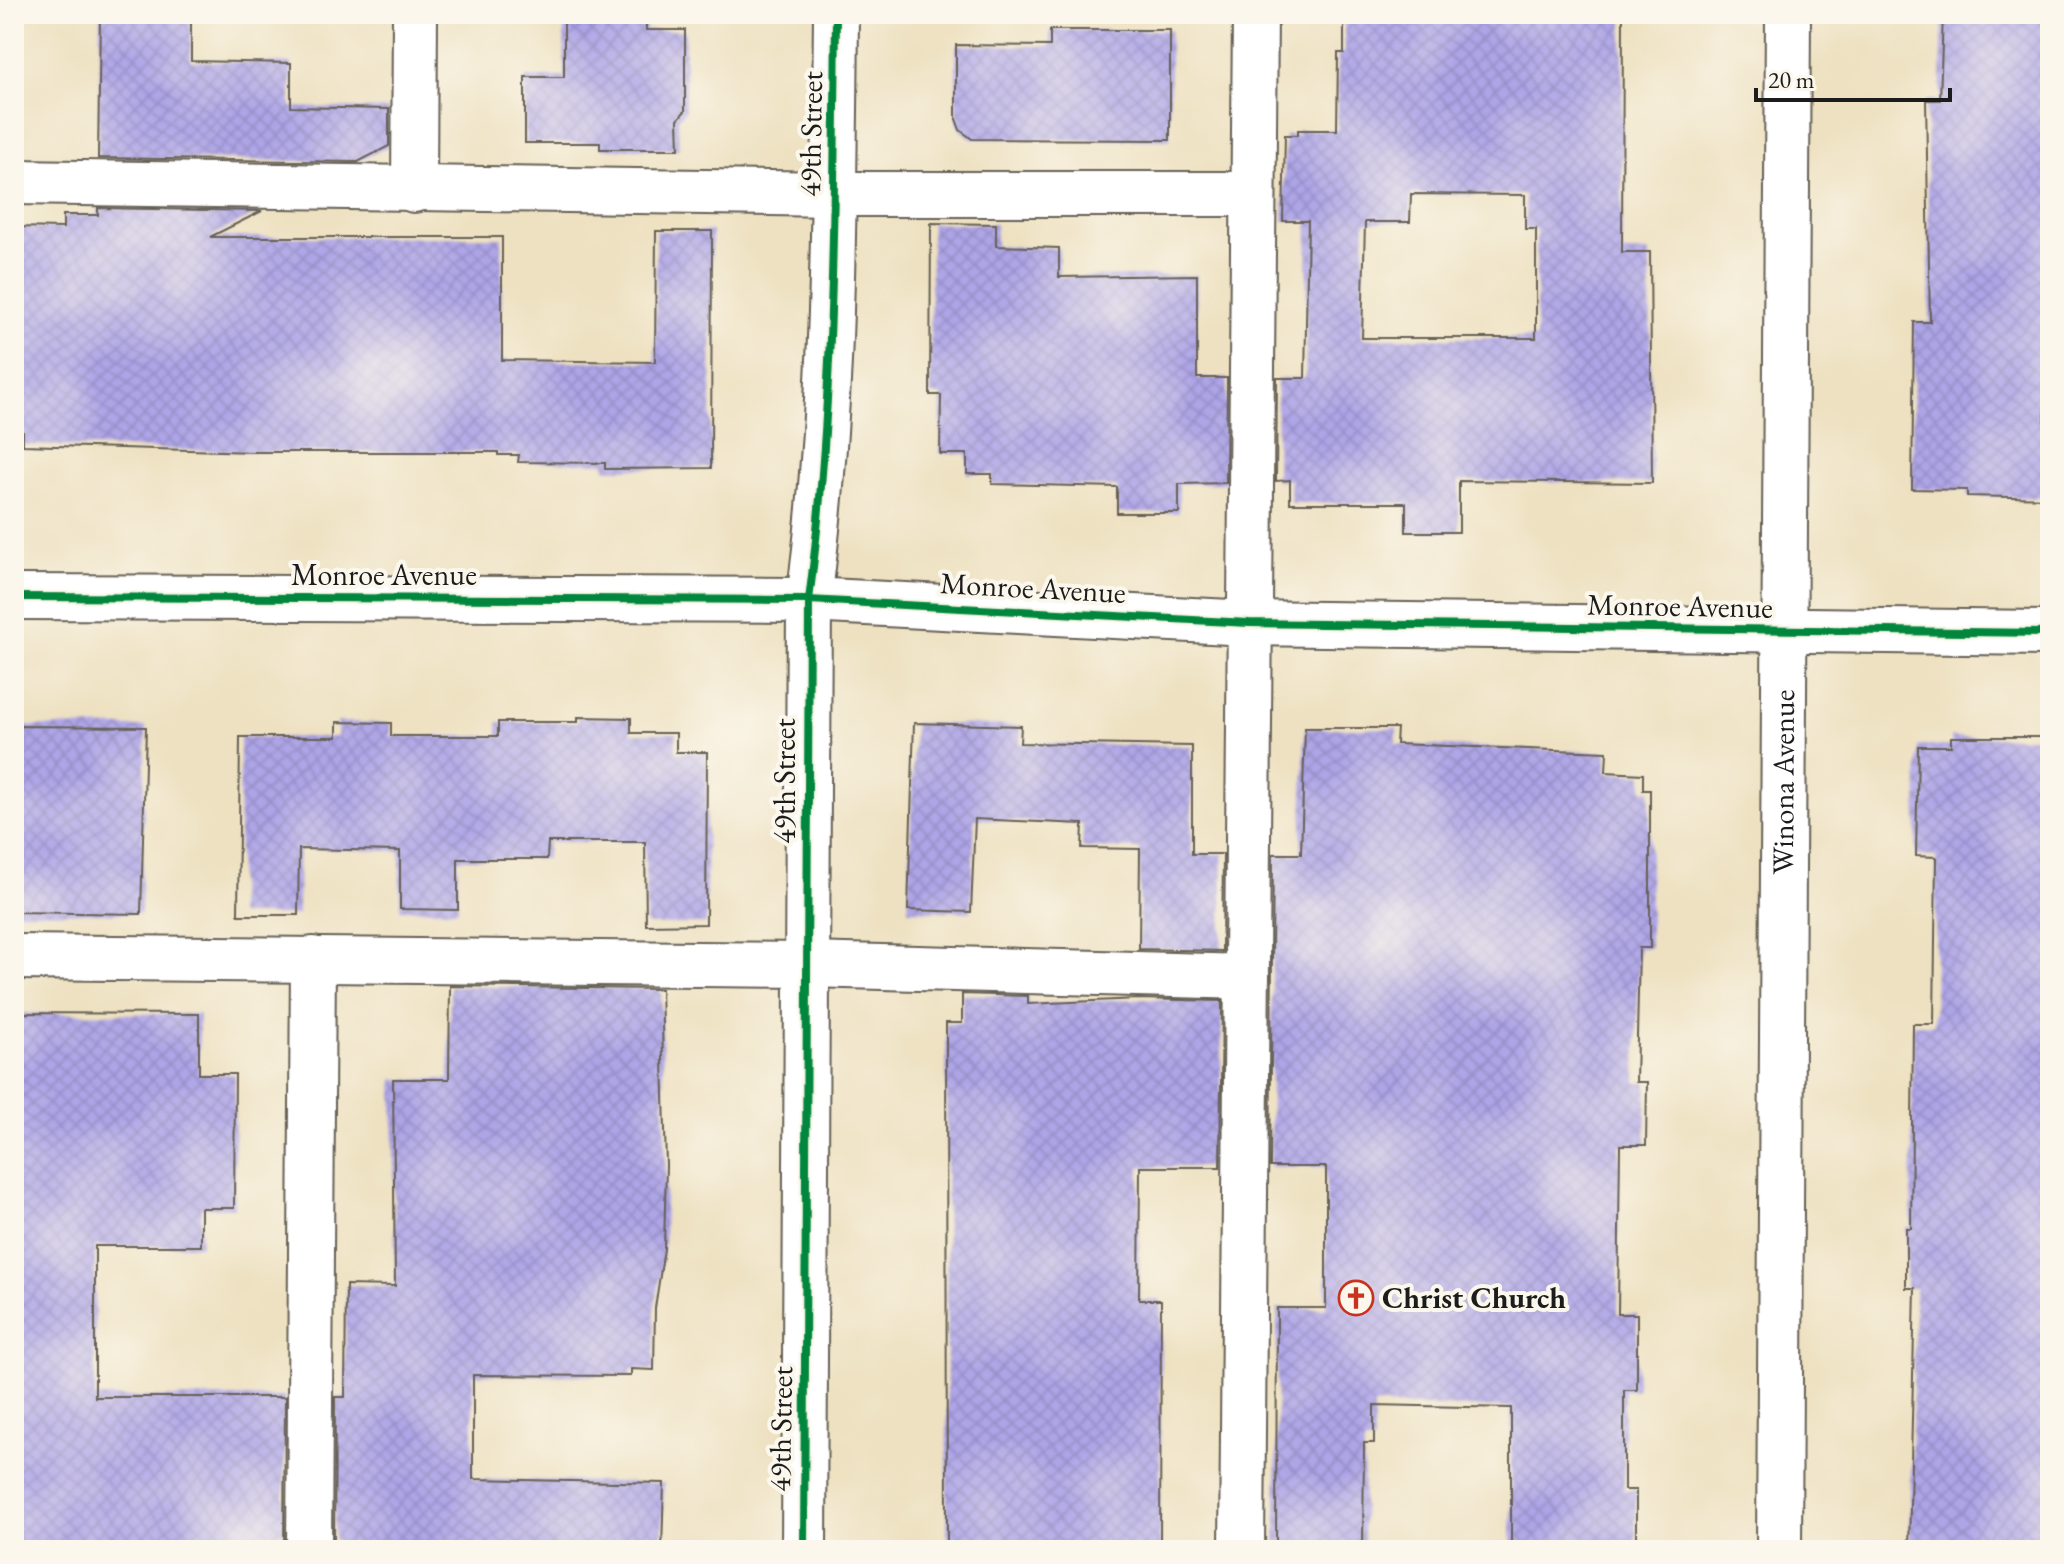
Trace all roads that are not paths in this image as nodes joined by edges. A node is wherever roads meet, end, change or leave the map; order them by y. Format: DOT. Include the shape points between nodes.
graph roads {
  1 [pos="415,14"];
  2 [pos="836,14"];
  3 [pos="1255,14"];
  4 [pos="1788,14"];
  5 [pos="14,182"];
  6 [pos="414,190"];
  7 [pos="834,194"];
  8 [pos="1253,194"];
  9 [pos="14,597"];
  10 [pos="809,600"];
  11 [pos="1249,623"];
  12 [pos="1786,632"];
  13 [pos="2050,633"];
  14 [pos="14,957"];
  15 [pos="313,959"];
  16 [pos="809,965"];
  17 [pos="1247,977"];
  18 [pos="309,1550"];
  19 [pos="804,1550"];
  20 [pos="1242,1550"];
  21 [pos="1779,1550"];
  1 -- 6 [label="street"];
  2 -- 7 [label="street, 49th Street"];
  3 -- 8 [label="street"];
  4 -- 12 [label="street, Winona Avenue"];
  5 -- 6 [label="street"];
  6 -- 7 [label="street"];
  7 -- 8 [label="street"];
  7 -- 10 [label="street, 49th Street" via="822,503"];
  8 -- 11 [label="street"];
  9 -- 10 [label="street, Monroe Avenue"];
  10 -- 11 [label="street, Monroe Avenue"];
  10 -- 16 [label="street, 49th Street"];
  11 -- 12 [label="street, Monroe Avenue"];
  11 -- 17 [label="street"];
  12 -- 13 [label="street, Monroe Avenue"];
  12 -- 21 [label="street, Winona Avenue"];
  14 -- 15 [label="street"];
  15 -- 16 [label="street"];
  15 -- 18 [label="street"];
  16 -- 17 [label="street"];
  16 -- 19 [label="street, 49th Street"];
  17 -- 20 [label="street"];
}
